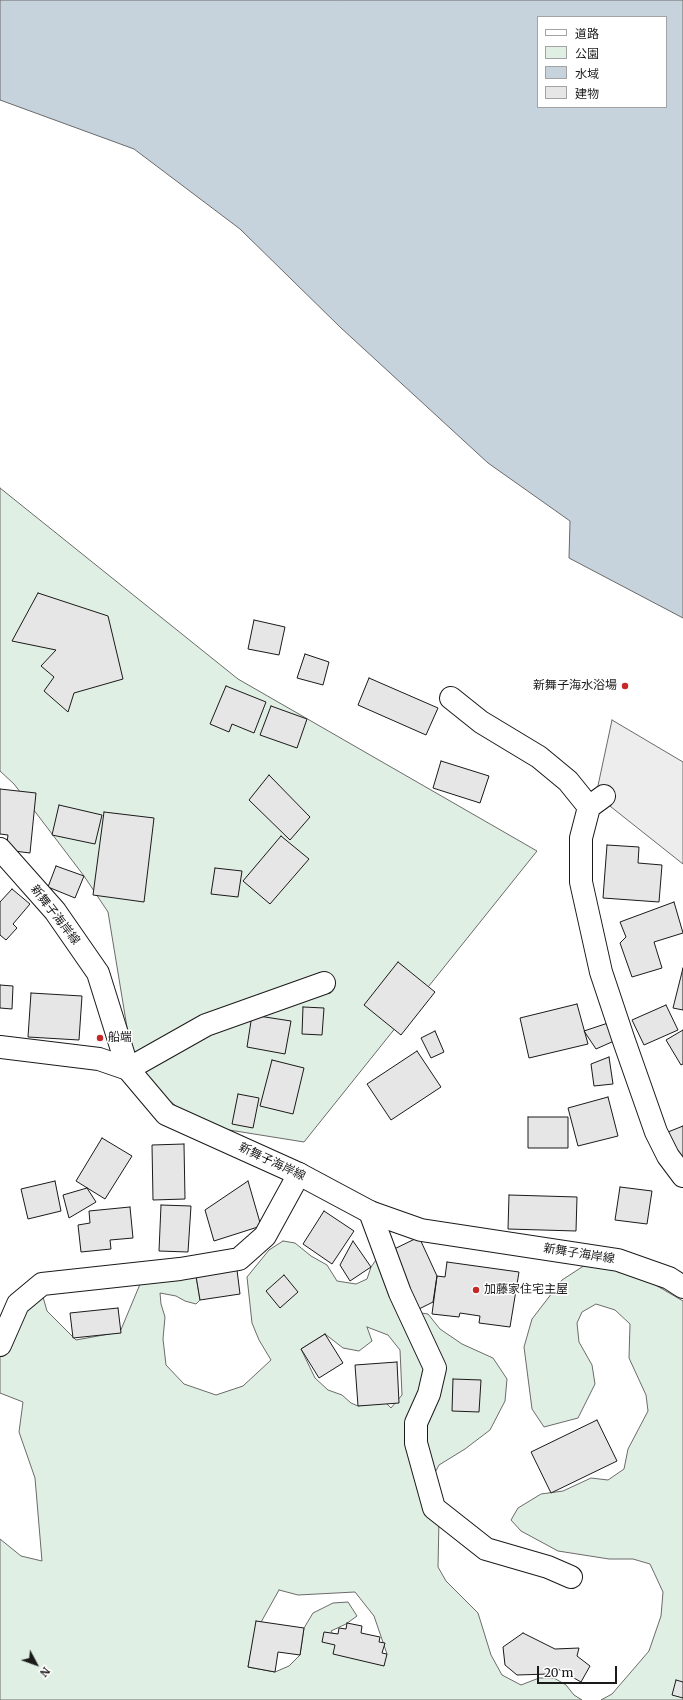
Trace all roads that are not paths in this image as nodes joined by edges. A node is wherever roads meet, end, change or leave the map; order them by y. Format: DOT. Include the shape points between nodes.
graph roads {
  1 [pos="451,698"];
  2 [pos="0,850"];
  3 [pos="324,983"];
  4 [pos="0,1047"];
  5 [pos="128,1069"];
  6 [pos="299,1174"];
  7 [pos="683,1176"];
  8 [pos="370,1212"];
  9 [pos="683,1287"];
  10 [pos="0,1345"];
  11 [pos="571,1577"];
  1 -- 7 [label="street" via="481,722 539,757 597,801 581,838 581,882 600,972 656,1132 668,1156"];
  2 -- 5 [label="street, 新舞子海岸線" via="55,911 98,973"];
  3 -- 5 [label="street" via="206,1025"];
  4 -- 5 [label="street" via="99,1059"];
  5 -- 6 [label="street, 新舞子海岸線" via="166,1114"];
  6 -- 8 [label="street, 新舞子海岸線"];
  6 -- 10 [label="street" via="265,1236 239,1259 180,1269 42,1284 18,1304"];
  8 -- 9 [label="street, 新舞子海岸線" via="421,1230 618,1260 669,1278"];
  8 -- 11 [label="street" via="400,1293 435,1368 429,1394 416,1423 416,1443 434,1508 486,1548 548,1567"];
}
